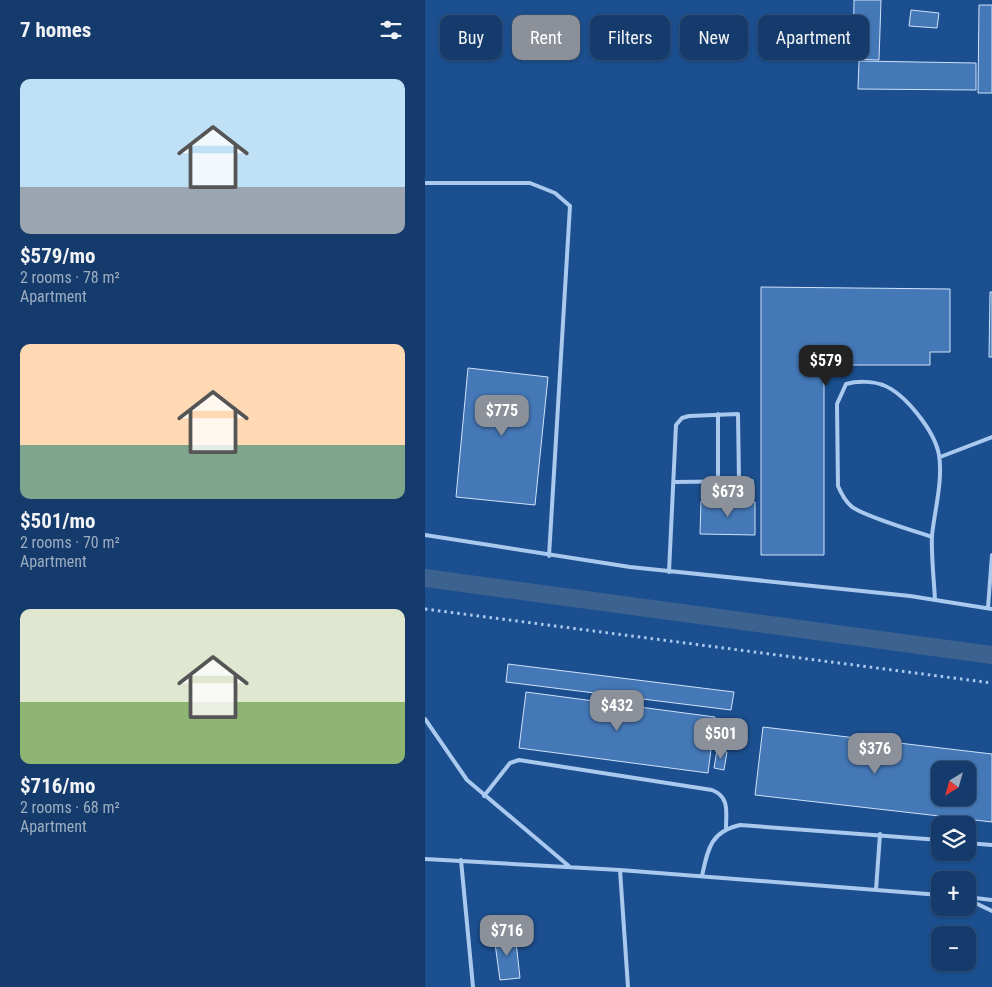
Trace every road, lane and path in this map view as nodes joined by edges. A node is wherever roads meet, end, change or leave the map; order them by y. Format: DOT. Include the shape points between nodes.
graph roads {
  1 [pos="425,183"];
  2 [pos="718,414"];
  3 [pos="992,437"];
  4 [pos="939,458"];
  5 [pos="739,481"];
  6 [pos="752,481"];
  7 [pos="675,482"];
  8 [pos="718,482"];
  9 [pos="425,535"];
  10 [pos="932,537"];
  11 [pos="992,555"];
  12 [pos="549,556"];
  13 [pos="669,572"];
  14 [pos="935,600"];
  15 [pos="990,608"];
  16 [pos="425,609"];
  17 [pos="992,683"];
  18 [pos="425,719"];
  19 [pos="484,796"];
  20 [pos="726,828"];
  21 [pos="880,834"];
  22 [pos="931,839"];
  23 [pos="976,844"];
  24 [pos="992,846"];
  25 [pos="425,859"];
  26 [pos="461,860"];
  27 [pos="570,867"];
  28 [pos="620,870"];
  29 [pos="702,876"];
  30 [pos="876,890"];
  31 [pos="931,894"];
  32 [pos="976,899"];
  33 [pos="992,900"];
  34 [pos="976,903"];
  35 [pos="992,911"];
  36 [pos="473,987"];
  37 [pos="628,987"];
  1 -- 12 [label="lane" via="530,183 555,193 570,206"];
  2 -- 5 [label="lane" via="738,414"];
  2 -- 7 [label="lane" via="682,418 676,426"];
  2 -- 8 [label="lane"];
  3 -- 4 [label="lane"];
  4 -- 10 [label="lane"];
  4 -- 10 [label="lane" via="936,442 901,395 883,385 857,381 846,384 837,404 838,486 843,497 863,513"];
  5 -- 6 [label="lane"];
  5 -- 8 [label="lane"];
  7 -- 8 [label="lane"];
  7 -- 13 [label="lane"];
  9 -- 12 [label="lane"];
  10 -- 14 [label="lane"];
  11 -- 15 [label="lane"];
  12 -- 13 [label="lane"];
  13 -- 14 [label="lane"];
  14 -- 15 [label="lane"];
  16 -- 17 [label="path"];
  18 -- 19 [label="lane" via="467,780"];
  19 -- 20 [label="lane" via="510,763 519,760 712,790 727,803"];
  19 -- 27 [label="lane"];
  20 -- 21 [label="lane" via="740,825"];
  20 -- 29 [label="lane" via="715,837"];
  21 -- 22 [label="lane"];
  21 -- 30 [label="lane"];
  23 -- 24 [label="lane"];
  25 -- 26 [label="lane"];
  26 -- 27 [label="lane"];
  26 -- 36 [label="lane"];
  27 -- 28 [label="lane"];
  28 -- 29 [label="lane"];
  28 -- 37 [label="lane"];
  29 -- 30 [label="lane"];
  30 -- 31 [label="lane"];
  32 -- 33 [label="lane"];
  34 -- 35 [label="lane"];
}
